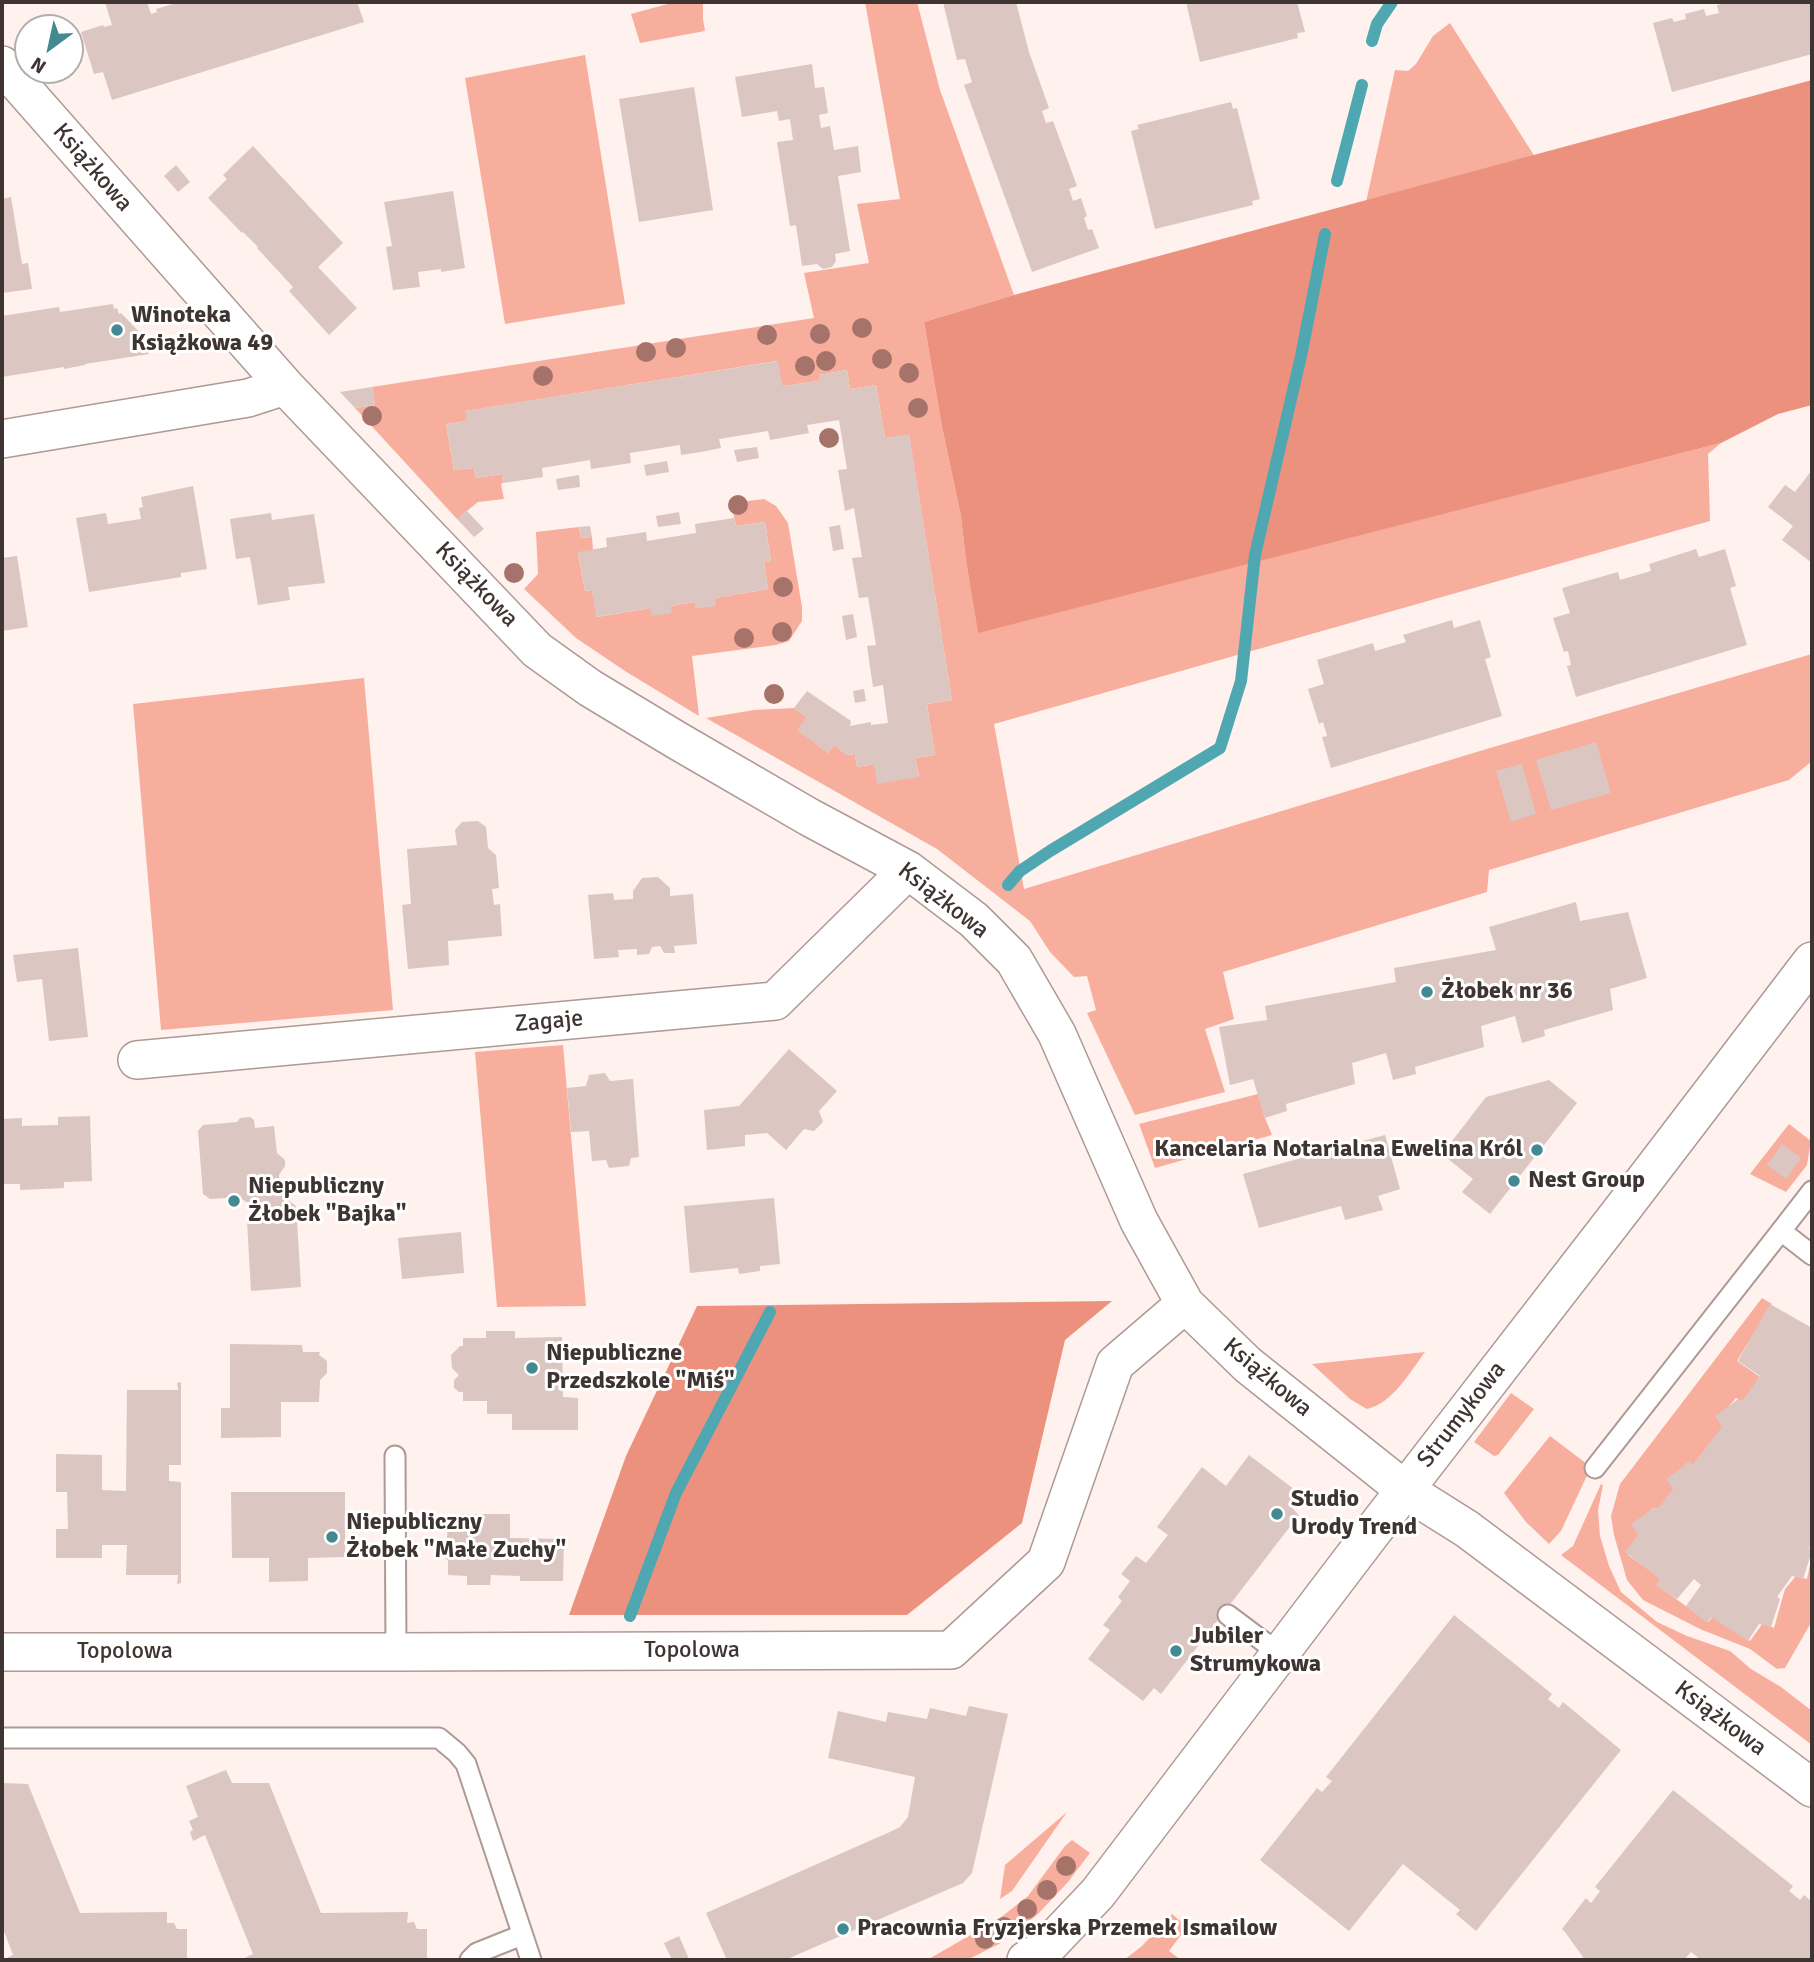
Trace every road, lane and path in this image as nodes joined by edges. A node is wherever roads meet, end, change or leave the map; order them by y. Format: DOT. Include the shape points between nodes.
graph roads {
  1 [pos="2,65"];
  2 [pos="285,386"];
  3 [pos="2,439"];
  4 [pos="908,870"];
  5 [pos="1812,961"];
  6 [pos="137,1060"];
  7 [pos="1812,1191"];
  8 [pos="1781,1231"];
  9 [pos="1812,1255"];
  10 [pos="1185,1304"];
  11 [pos="396,1456"];
  12 [pos="1595,1468"];
  13 [pos="1405,1490"];
  14 [pos="1228,1615"];
  15 [pos="2,1652"];
  16 [pos="396,1653"];
  17 [pos="1280,1654"];
  18 [pos="2,1738"];
  19 [pos="1812,1788"];
  20 [pos="522,1935"];
  21 [pos="470,1960"];
  22 [pos="531,1960"];
  23 [pos="1026,1960"];
  1 -- 2 [label="street, Książkowa"];
  2 -- 3 [label="street" via="248,398"];
  2 -- 4 [label="street, Książkowa" via="537,650 678,741"];
  4 -- 6 [label="street, Zagaje" via="775,1001"];
  4 -- 10 [label="street, Książkowa" via="974,920 1014,960 1057,1034 1139,1221"];
  5 -- 13 [label="street, Strumykowa"];
  7 -- 8 [label="lane"];
  8 -- 9 [label="lane"];
  8 -- 12 [label="lane"];
  10 -- 13 [label="street, Książkowa" via="1248,1365"];
  10 -- 16 [label="street, Topolowa" via="1115,1364 1046,1562 951,1650"];
  11 -- 16 [label="lane"];
  13 -- 17 [label="street, Strumykowa"];
  13 -- 19 [label="street, Książkowa" via="1467,1529"];
  14 -- 17 [label="lane"];
  15 -- 16 [label="street, Topolowa"];
  17 -- 23 [label="street, Strumykowa" via="1098,1893 1046,1948"];
  18 -- 20 [label="lane" via="439,1738 466,1764"];
  20 -- 21 [label="lane"];
  20 -- 22 [label="lane"];
}
